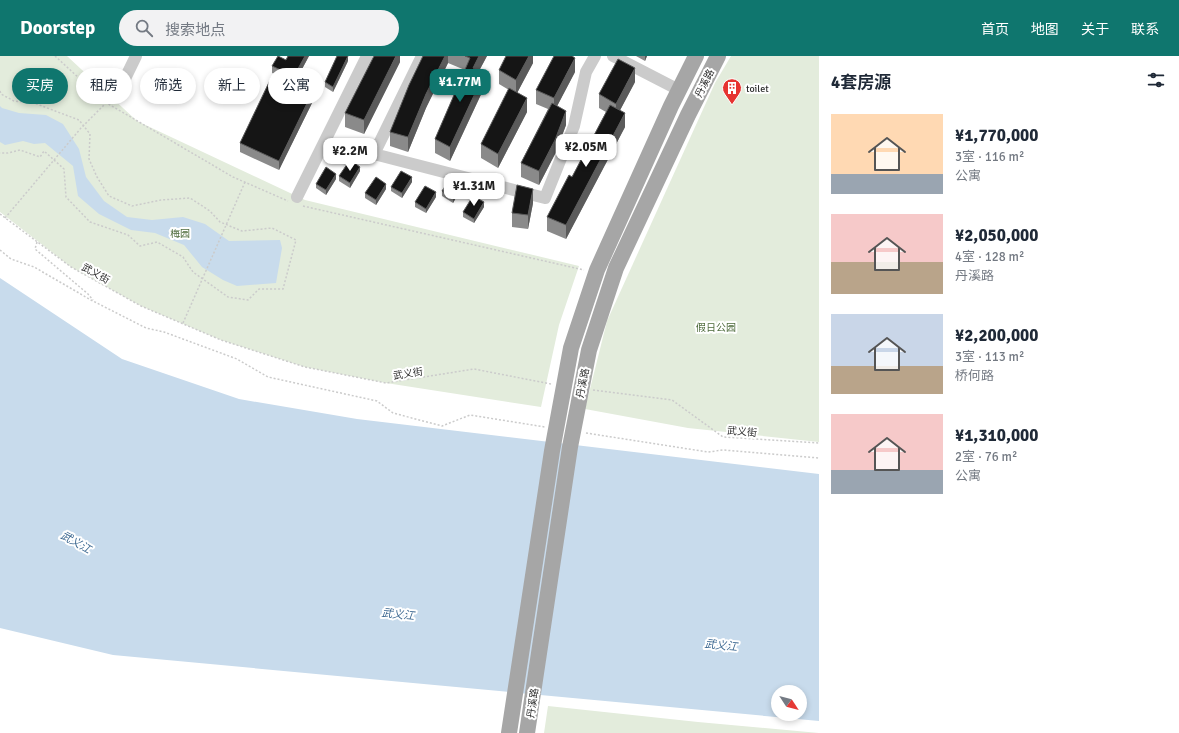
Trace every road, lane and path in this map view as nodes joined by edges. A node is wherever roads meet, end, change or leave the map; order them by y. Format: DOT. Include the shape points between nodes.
graph roads {
  1 [pos="136,56"];
  2 [pos="595,56"];
  3 [pos="613,56"];
  4 [pos="696,56"];
  5 [pos="718,56"];
  6 [pos="364,57"];
  7 [pos="419,57"];
  8 [pos="130,68"];
  9 [pos="679,90"];
  10 [pos="0,91"];
  11 [pos="103,104"];
  12 [pos="83,125"];
  13 [pos="0,153"];
  14 [pos="55,160"];
  15 [pos="245,182"];
  16 [pos="298,197"];
  17 [pos="0,214"];
  18 [pos="5,218"];
  19 [pos="226,225"];
  20 [pos="37,242"];
  21 [pos="0,250"];
  22 [pos="202,278"];
  23 [pos="94,301"];
  24 [pos="183,324"];
  25 [pos="552,384"];
  26 [pos="589,389"];
  27 [pos="547,427"];
  28 [pos="586,433"];
  29 [pos="819,443"];
  30 [pos="819,458"];
  31 [pos="509,733"];
  32 [pos="527,733"];
  1 -- 8 [label="street"];
  2 -- 7 [label="street" via="586,72 574,126 545,198 374,154"];
  3 -- 9 [label="street"];
  4 -- 9 [label="main road, 丹溪路"];
  5 -- 32 [label="main road, 丹溪路" via="616,268 589,350 570,447"];
  6 -- 16 [label="street"];
  9 -- 31 [label="main road, 丹溪路" via="597,270 572,348 552,451"];
  10 -- 12 [label="path" via="14,101 34,102 79,120"];
  11 -- 12 [label="path"];
  12 -- 14 [label="path"];
  12 -- 19 [label="path" via="90,134 89,159 109,196 132,206 190,198"];
  13 -- 14 [label="path" via="8,154 20,150 40,157 44,151"];
  14 -- 18 [label="path"];
  14 -- 22 [label="path" via="64,169 66,198 90,222 128,235 140,246 157,242 183,257 193,272"];
  15 -- 19 [label="path"];
  17 -- 18 [label="path, 武义街"];
  18 -- 20 [label="path, 武义街"];
  19 -- 22 [label="path"];
  19 -- 22 [label="path" via="242,231 272,228 296,240 282,289 259,289 248,300 228,297"];
  20 -- 23 [label="path" via="35,249"];
  20 -- 24 [label="path, 武义街" via="77,270 141,306"];
  21 -- 23 [label="path" via="11,259 34,267"];
  22 -- 24 [label="path"];
  23 -- 27 [label="path" via="146,328 237,358 268,377 377,401 393,413 442,426 470,415"];
  24 -- 25 [label="path, 武义街" via="221,340 305,367 386,383 474,369"];
  26 -- 29 [label="path, 武义街" via="672,400 723,437"];
  28 -- 30 [label="path" via="708,452 723,450"];
}
